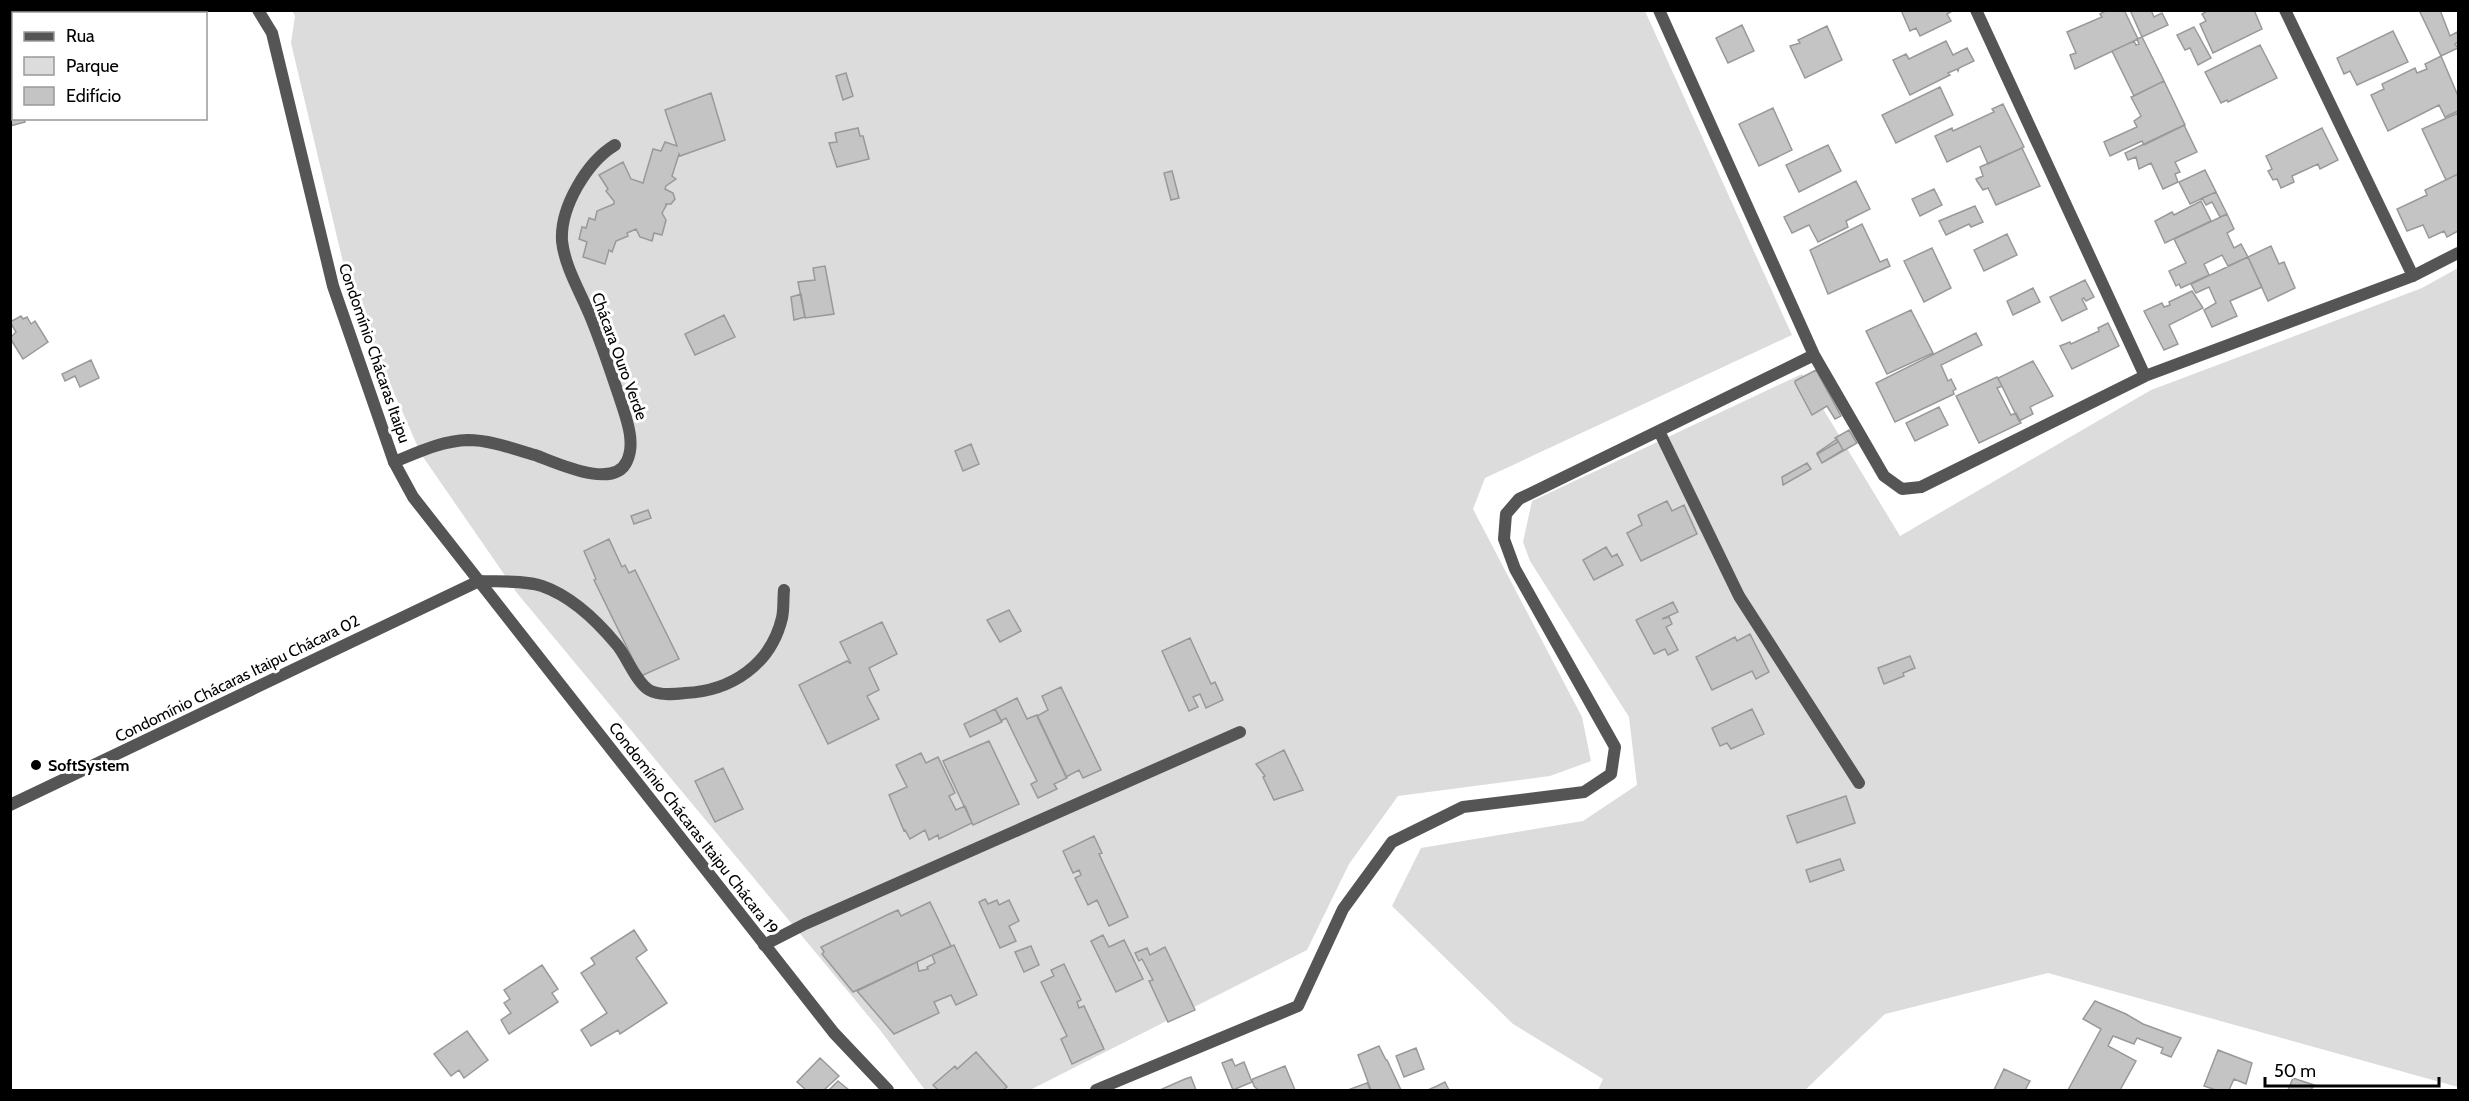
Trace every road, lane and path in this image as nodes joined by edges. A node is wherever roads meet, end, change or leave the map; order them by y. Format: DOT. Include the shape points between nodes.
graph roads {
  1 [pos="258,10"];
  2 [pos="1659,10"];
  3 [pos="1976,10"];
  4 [pos="2285,10"];
  5 [pos="615,145"];
  6 [pos="2458,253"];
  7 [pos="2413,276"];
  8 [pos="1814,356"];
  9 [pos="2145,376"];
  10 [pos="1659,431"];
  11 [pos="394,462"];
  12 [pos="479,581"];
  13 [pos="784,590"];
  14 [pos="1240,732"];
  15 [pos="1859,783"];
  16 [pos="10,806"];
  17 [pos="764,945"];
  18 [pos="888,1090"];
  19 [pos="1096,1090"];
  1 -- 11 [label="street, Condomínio Chácaras Itaipu" via="272,33 333,286"];
  2 -- 8 [label="street"];
  3 -- 9 [label="street"];
  4 -- 7 [label="street"];
  5 -- 11 [label="street, Chácara Ouro Verde" via="587,170 565,215 562,240 631,434 627,463 619,470 601,474 570,470 536,456 470,440 438,443"];
  6 -- 7 [label="street"];
  7 -- 9 [label="street"];
  8 -- 9 [label="street" via="1884,476 1902,489 1921,487"];
  8 -- 10 [label="street"];
  10 -- 15 [label="street" via="1739,596"];
  10 -- 19 [label="street" via="1520,499 1506,514 1504,539 1515,569 1615,747 1611,774 1584,792 1462,807 1392,842 1343,909 1298,1006"];
  11 -- 12 [label="street, Condomínio Chácaras Itaipu" via="414,497"];
  12 -- 13 [label="street" via="540,586 558,593 581,609 617,646 649,690 666,694 692,693 729,684 756,667 772,644 783,617"];
  12 -- 16 [label="street, Condomínio Chácaras Itaipu Chácara 02"];
  12 -- 17 [label="street, Condomínio Chácaras Itaipu Chácara 19"];
  14 -- 17 [label="street"];
  17 -- 18 [label="street, Condomínio Chácaras Itaipu Chácara 19" via="834,1033"];
}
